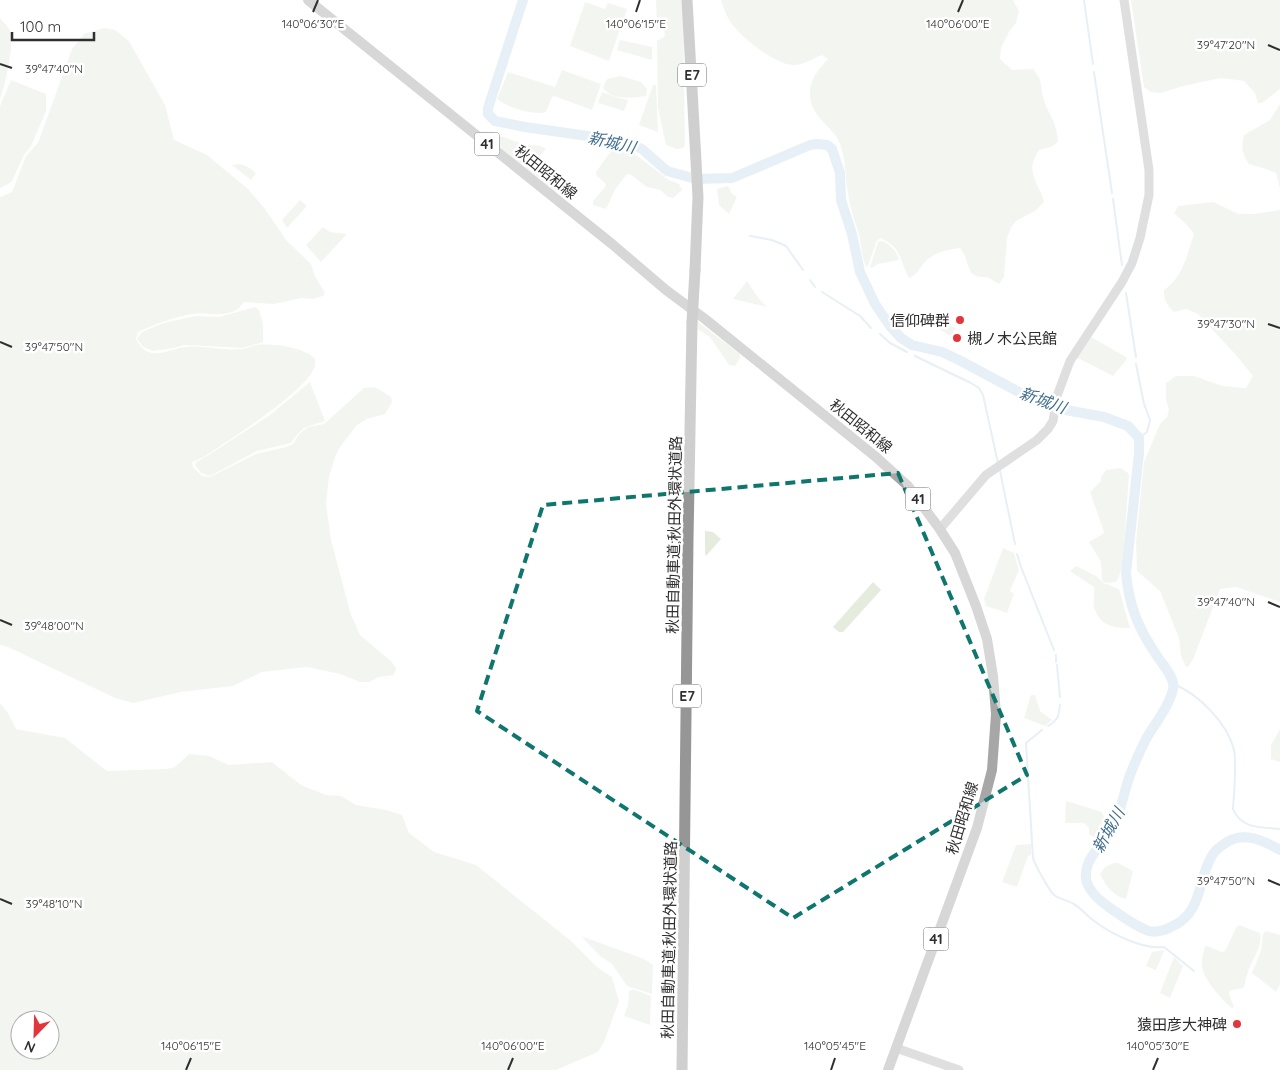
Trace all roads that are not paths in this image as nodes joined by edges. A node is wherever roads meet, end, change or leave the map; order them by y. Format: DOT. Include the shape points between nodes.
graph roads {
  1 [pos="308,0"];
  2 [pos="687,0"];
  3 [pos="1124,0"];
  4 [pos="940,529"];
  5 [pos="896,1048"];
  6 [pos="682,1070"];
  7 [pos="888,1070"];
  8 [pos="959,1070"];
  1 -- 4 [label="main road, 秋田昭和線 / 41" via="876,457 908,486"];
  2 -- 6 [label="highway, 秋田自動車道;秋田外環状道路 / E7, bridge" via="698,197 688,529"];
  3 -- 4 [label="street" via="1149,170 1149,195 1132,263 1070,360 1057,396 1053,421 1044,435 986,475"];
  4 -- 5 [label="main road, 秋田昭和線 / 41" via="966,576 987,640 996,714 992,770 977,828"];
  5 -- 7 [label="main road, 秋田昭和線 / 41"];
  5 -- 8 [label="street"];
}
